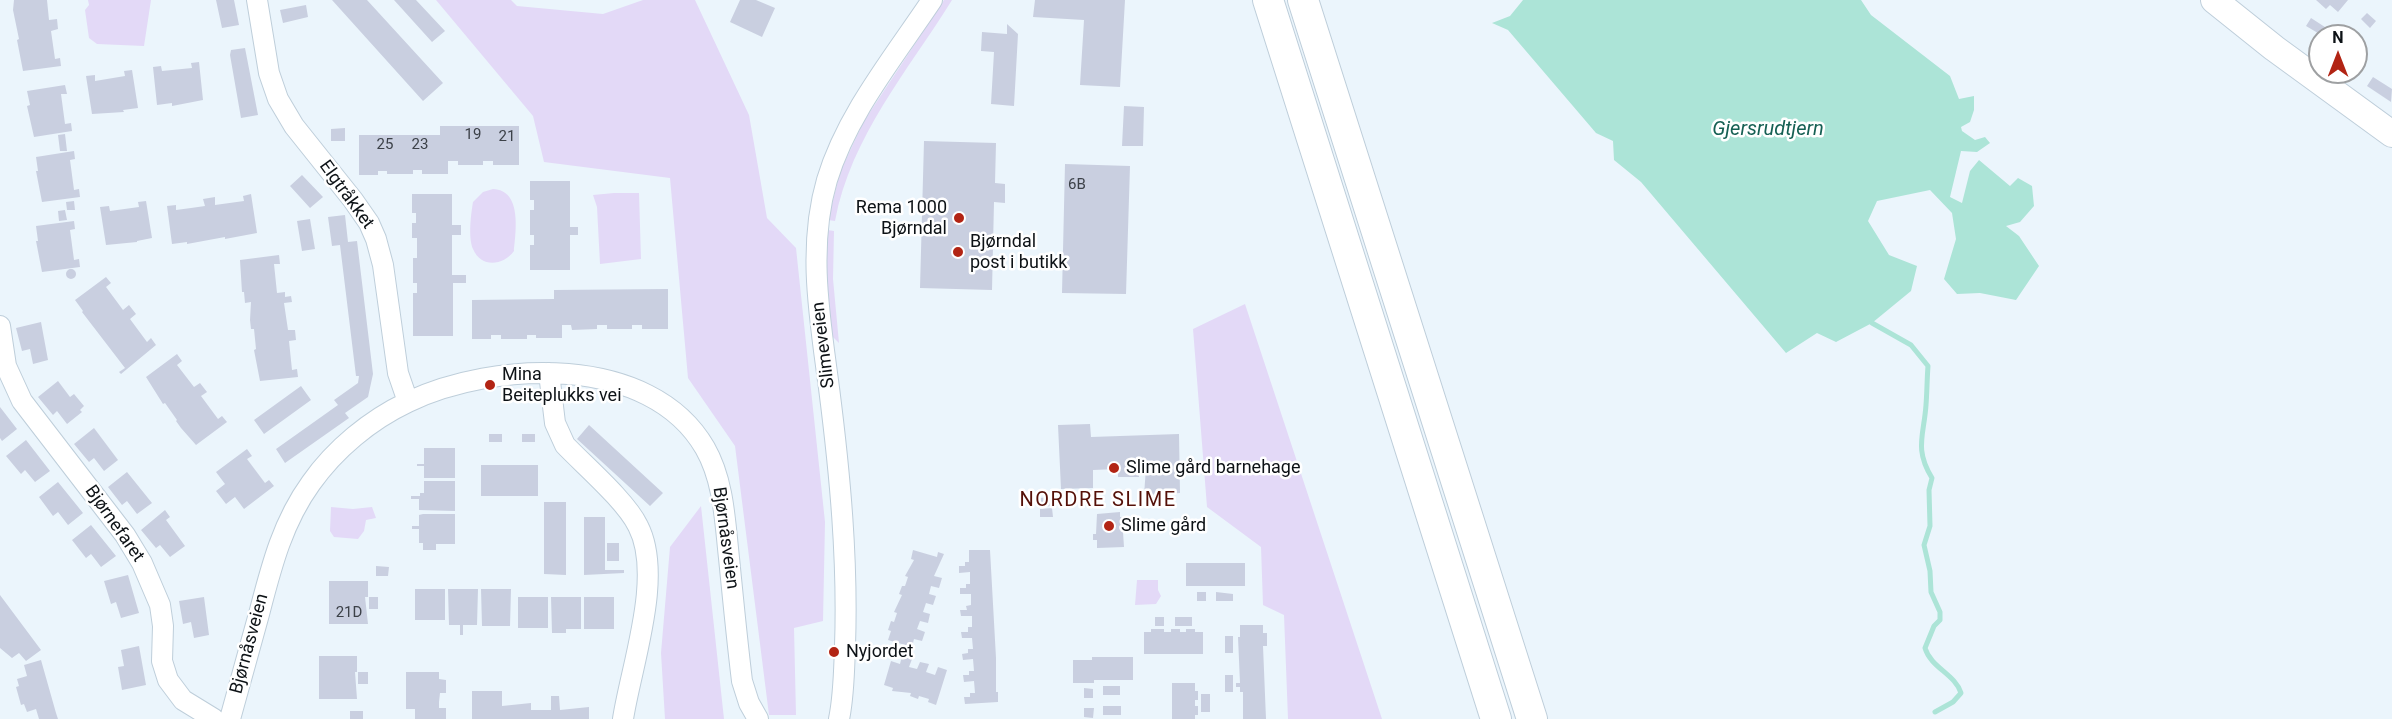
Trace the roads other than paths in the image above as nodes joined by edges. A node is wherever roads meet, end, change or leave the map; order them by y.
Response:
1 (257, 0) edge
2 (932, 0) edge
3 (1268, 0) edge
4 (1304, 0) edge
5 (2214, 0) edge
6 (2392, 134) edge
7 (0, 326) edge
8 (549, 373) junction
9 (408, 402) junction
10 (214, 719) edge
11 (230, 719) edge
12 (623, 719) edge
13 (758, 719) edge
14 (839, 719) edge
15 (1496, 719) edge
16 (1532, 719) edge

1 - 9 street, Elgtråkket
2 - 14 street, Slimeveien
3 - 15 highway
4 - 16 highway
5 - 6 main road
7 - 10 street, Bjørnefaret
8 - 9 street, Bjørnåsveien
8 - 12 street
8 - 13 street, Bjørnåsveien
9 - 11 street, Bjørnåsveien

